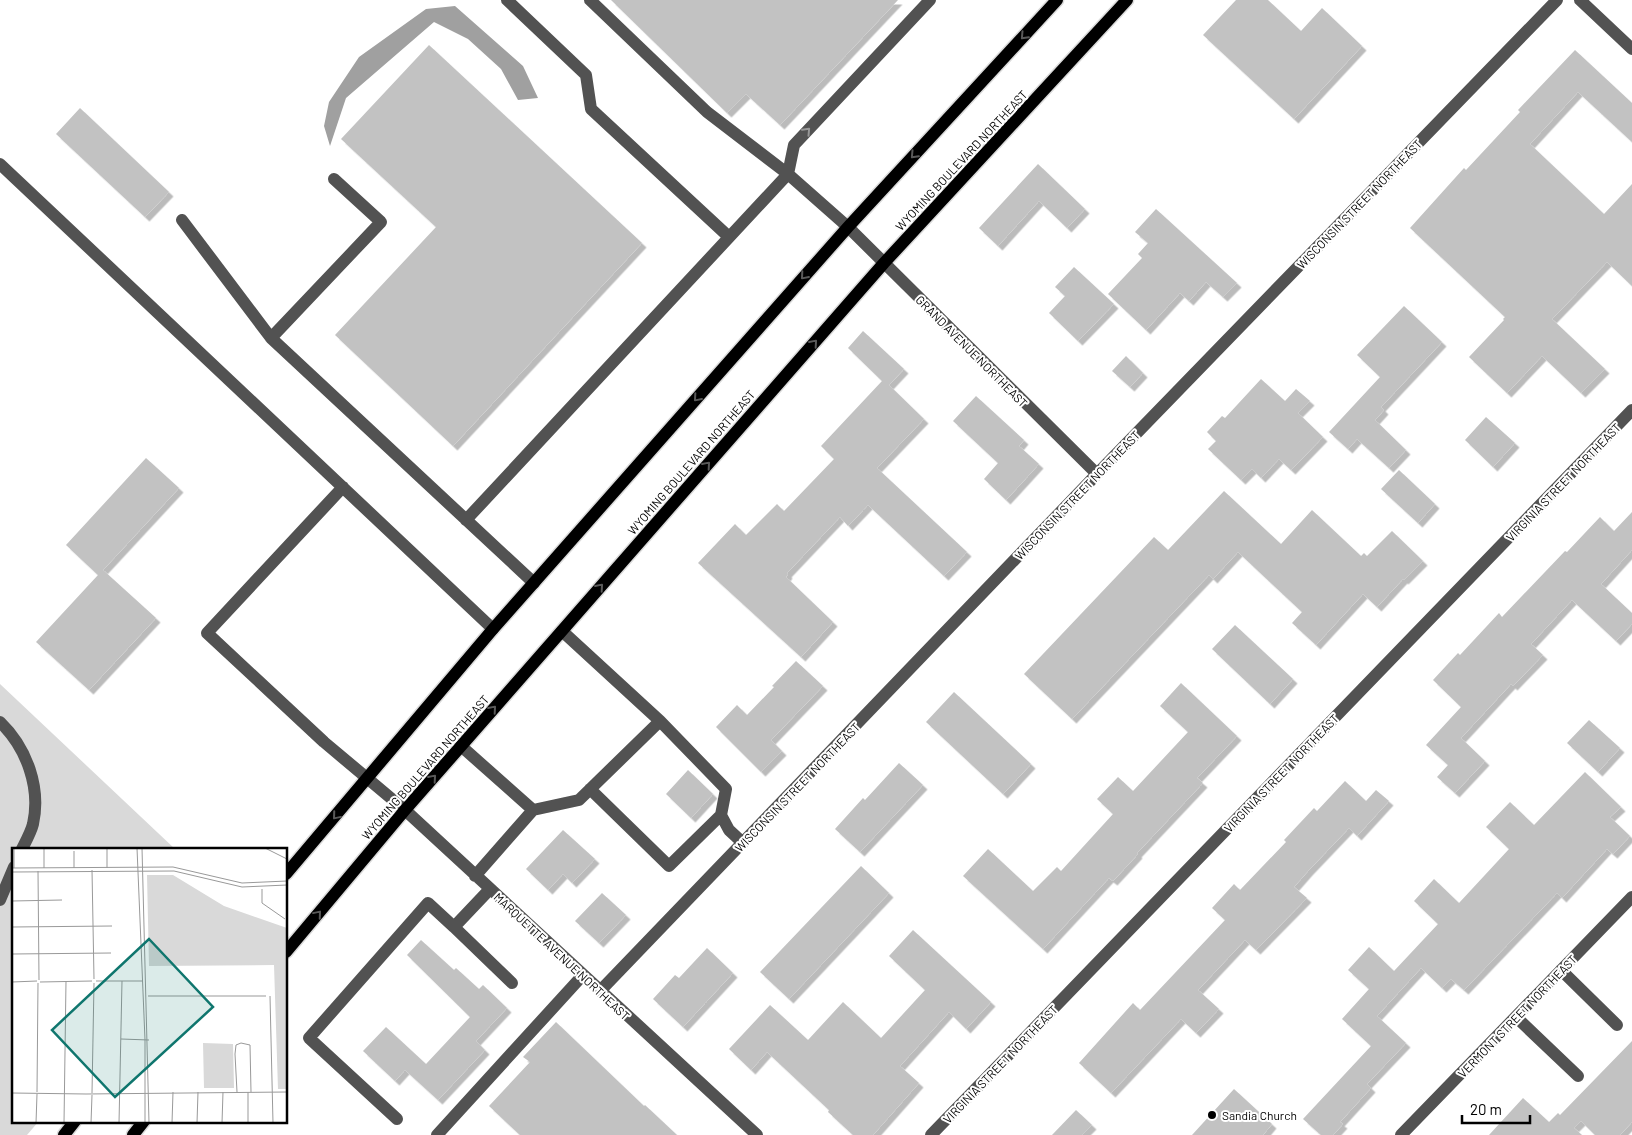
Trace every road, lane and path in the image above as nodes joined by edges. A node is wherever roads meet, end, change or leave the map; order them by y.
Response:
1 (507, 0) edge
2 (590, 0) edge
3 (930, 0) edge
4 (1057, 0) edge
5 (1127, 0) edge
6 (1556, 0) edge
7 (1580, 0) edge
8 (1632, 49) edge
9 (0, 164) edge
10 (788, 174) junction
11 (334, 179) dead end
12 (182, 220) dead end
13 (848, 227) junction
14 (729, 237) junction
15 (884, 263) junction
16 (272, 338) junction
17 (1632, 410) edge
18 (1097, 474) junction
19 (343, 487) junction
20 (466, 520) junction
21 (534, 583) junction
22 (493, 629) junction
23 (562, 631) junction
24 (660, 721) junction
25 (0, 722) edge
26 (461, 746) junction
27 (367, 779) junction
28 (590, 789) junction
29 (405, 810) junction
30 (533, 810) junction
31 (721, 815) junction
32 (743, 843) junction
33 (22, 848) edge
34 (12, 872) edge
35 (288, 872) edge
36 (475, 876) junction
37 (490, 889) junction
38 (1632, 897) edge
39 (0, 900) edge
40 (454, 927) junction
41 (288, 950) edge
42 (1561, 970) junction
43 (582, 975) junction
44 (512, 983) dead end
45 (600, 991) junction
46 (1516, 1017) junction
47 (1618, 1025) dead end
48 (1578, 1076) dead end
49 (397, 1119) dead end
50 (75, 1122) edge
51 (143, 1122) edge
52 (64, 1135) edge
53 (133, 1135) edge
54 (437, 1135) edge
55 (757, 1135) edge
56 (930, 1135) edge
57 (1401, 1135) edge

1 - 14 street
2 - 10 street, GRAND AVENUE NORTHEAST
10 -> 3 street
4 -> 13 main road
5 - 15 main road, WYOMING BOULEVARD NORTHEAST
6 - 18 street, WISCONSIN STREET NORTHEAST
7 - 8 street
9 - 19 street
10 - 13 street, GRAND AVENUE NORTHEAST
10 - 14 street
11 - 16 street
12 - 16 street
13 - 15 street, GRAND AVENUE NORTHEAST
13 -> 21 main road
14 - 20 street
15 - 18 street, GRAND AVENUE NORTHEAST
23 -> 15 main road, WYOMING BOULEVARD NORTHEAST
16 - 20 street
17 - 56 street, VIRGINIA STREET NORTHEAST
18 - 32 street, WISCONSIN STREET NORTHEAST
19 - 22 street
19 - 27 street, MARQUETTE AVENUE NORTHEAST
20 - 21 street
21 - 22 main road
22 - 27 main road
23 - 24 street
26 -> 23 main road, WYOMING BOULEVARD NORTHEAST
24 - 28 street
24 - 31 street
25 - 33 street
29 -> 26 main road, WYOMING BOULEVARD NORTHEAST
26 - 30 street
27 - 29 street, MARQUETTE AVENUE NORTHEAST
27 -> 35 main road
28 - 30 street
28 - 31 street
29 - 36 street, MARQUETTE AVENUE NORTHEAST
41 -> 29 main road, WYOMING BOULEVARD NORTHEAST
30 - 36 street
31 - 32 street
32 - 45 street, WISCONSIN STREET NORTHEAST
34 - 39 street
36 - 37 street, MARQUETTE AVENUE NORTHEAST
37 - 40 street
37 - 43 street, MARQUETTE AVENUE NORTHEAST
38 - 42 street, VERMONT STREET NORTHEAST
40 - 44 street
40 - 49 street
42 - 46 street, VERMONT STREET NORTHEAST
42 - 47 street
43 - 45 street, MARQUETTE AVENUE NORTHEAST
43 - 54 street
45 - 55 street, MARQUETTE AVENUE NORTHEAST
46 - 48 street
46 - 57 street, VERMONT STREET NORTHEAST
50 - 52 main road
51 - 53 main road

